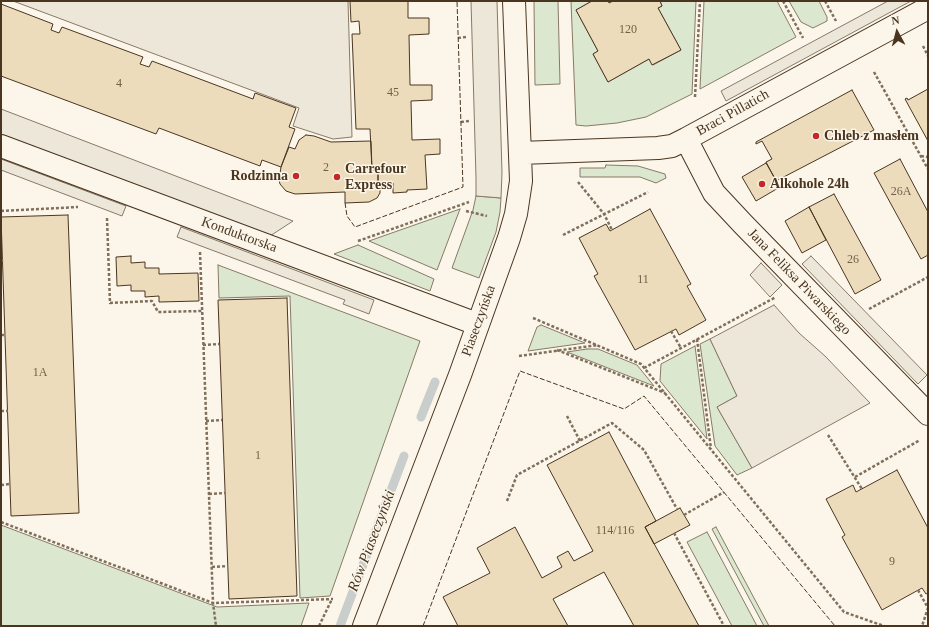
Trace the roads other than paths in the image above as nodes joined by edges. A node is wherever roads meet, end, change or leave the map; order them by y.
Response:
1 (514, 1) edge
2 (928, 8) edge
3 (686, 139) junction
4 (1, 146) edge
5 (520, 154) junction
6 (477, 324) junction
7 (928, 414) edge
8 (364, 626) edge

1 - 5 street, Piaseczyńska
2 - 3 street, Braci Pillatich
3 - 5 street, Braci Pillatich
3 - 7 street, Jana Feliksa Piwarskiego
4 - 6 street, Konduktorska
5 - 6 street, Piaseczyńska
6 - 8 street, Piaseczyńska

